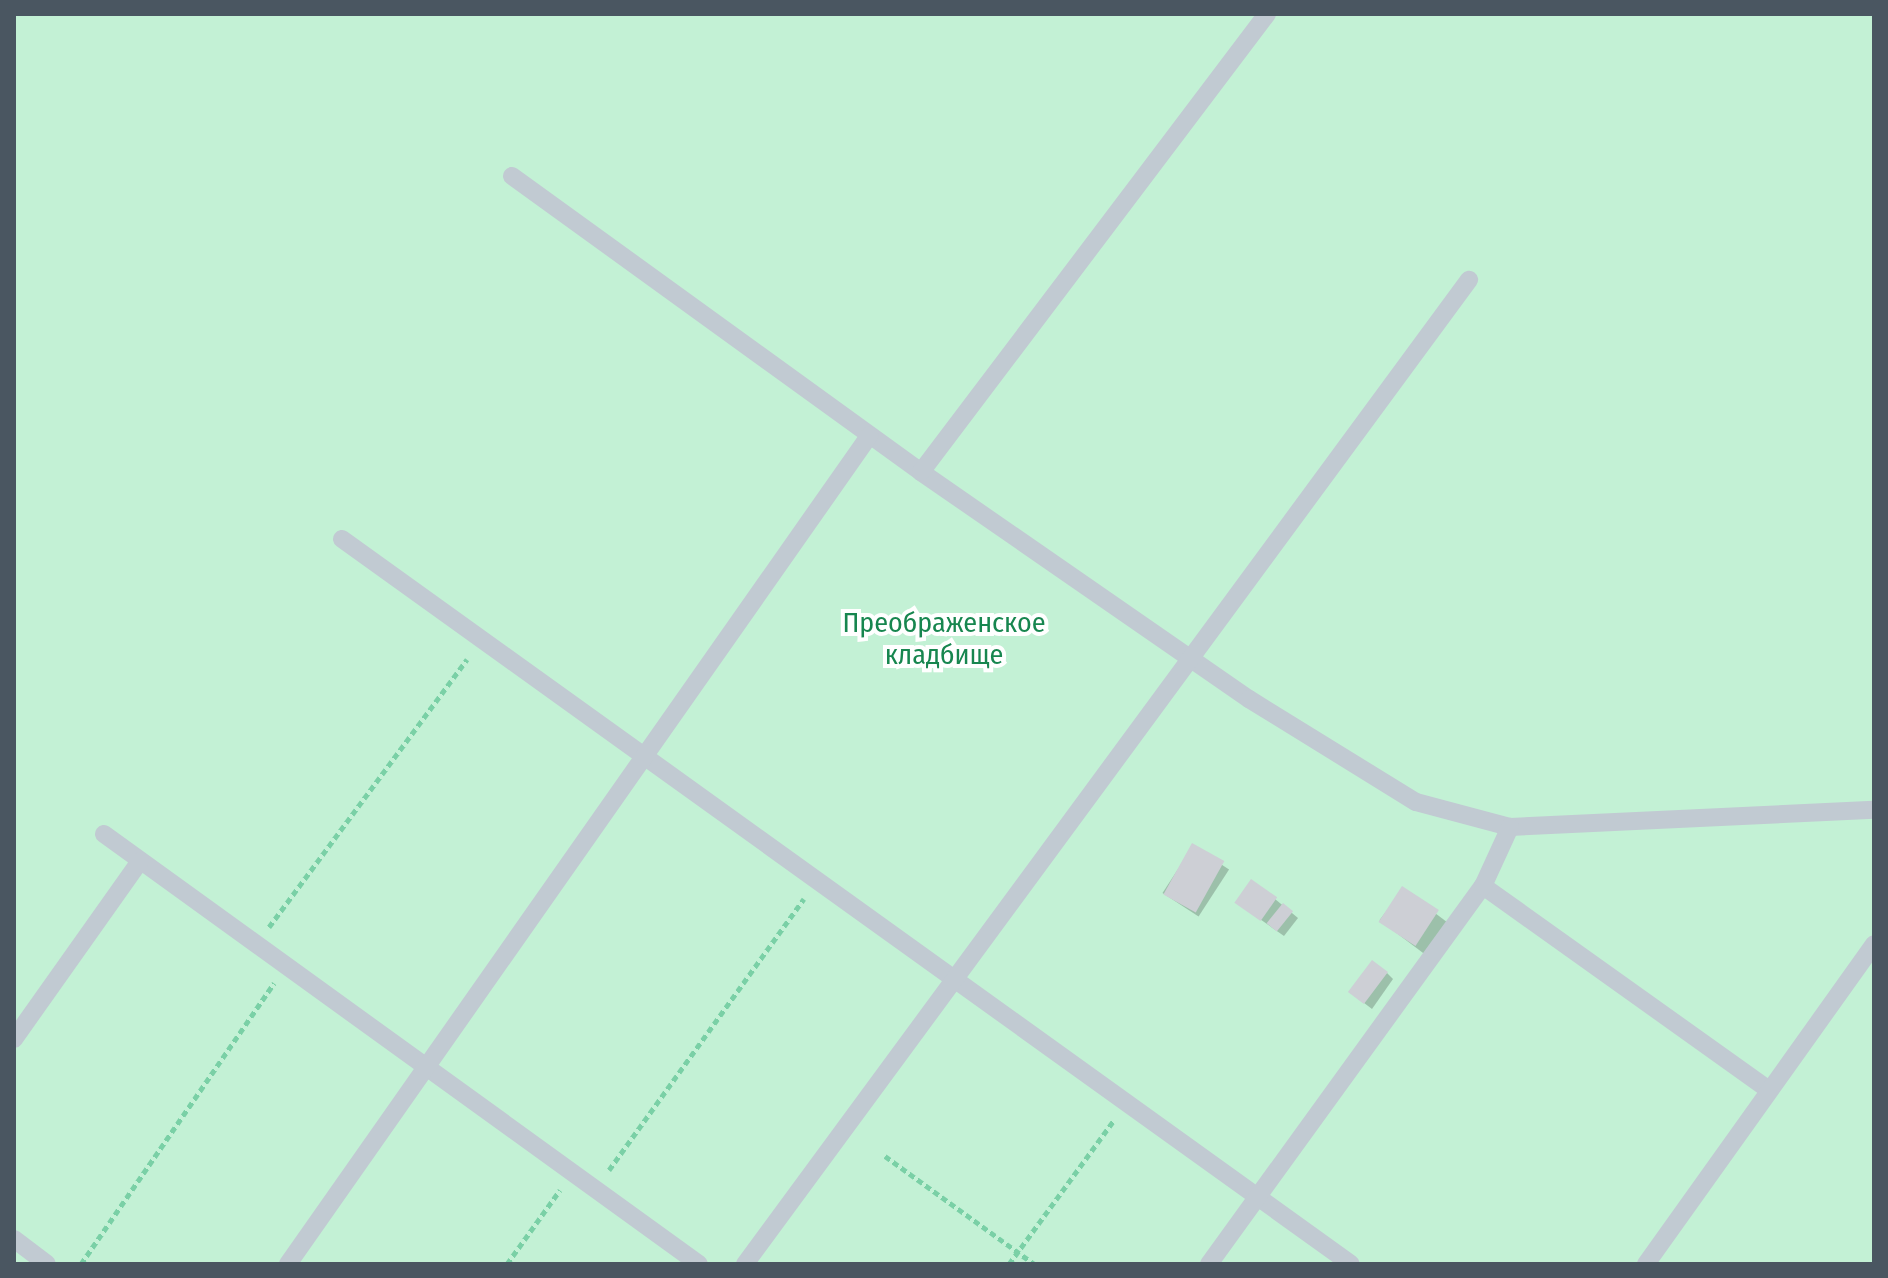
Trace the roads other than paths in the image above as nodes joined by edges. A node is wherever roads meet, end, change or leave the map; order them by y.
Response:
1 (1267, 14) edge
2 (512, 176) dead end
3 (1469, 280) dead end
4 (869, 436) junction
5 (921, 472) junction
6 (342, 539) dead end
7 (1191, 657) junction
8 (645, 759) junction
9 (1874, 810) edge
10 (1510, 827) junction
11 (104, 834) dead end
12 (140, 861) junction
13 (1483, 886) junction
14 (1874, 944) edge
15 (952, 981) junction
16 (14, 1039) edge
17 (429, 1069) junction
18 (1769, 1090) junction
19 (1258, 1196) junction
20 (14, 1239) edge
21 (47, 1264) edge
22 (288, 1264) edge
23 (699, 1264) edge
24 (745, 1264) edge
25 (1209, 1264) edge
26 (1351, 1264) edge
27 (1646, 1264) edge

1 - 5 lane
2 - 4 lane
3 - 7 lane
4 - 5 lane
4 - 8 lane
5 - 7 lane
6 - 8 lane
7 - 10 lane
7 - 15 lane
8 - 15 lane
8 - 17 lane
9 - 10 lane
10 - 13 lane
11 - 12 lane
12 - 16 lane
12 - 17 lane
13 - 18 lane
13 - 19 lane
14 - 18 lane
15 - 19 lane
15 - 24 lane
17 - 22 lane
17 - 23 lane
18 - 27 lane
19 - 25 lane
19 - 26 lane
20 - 21 lane

